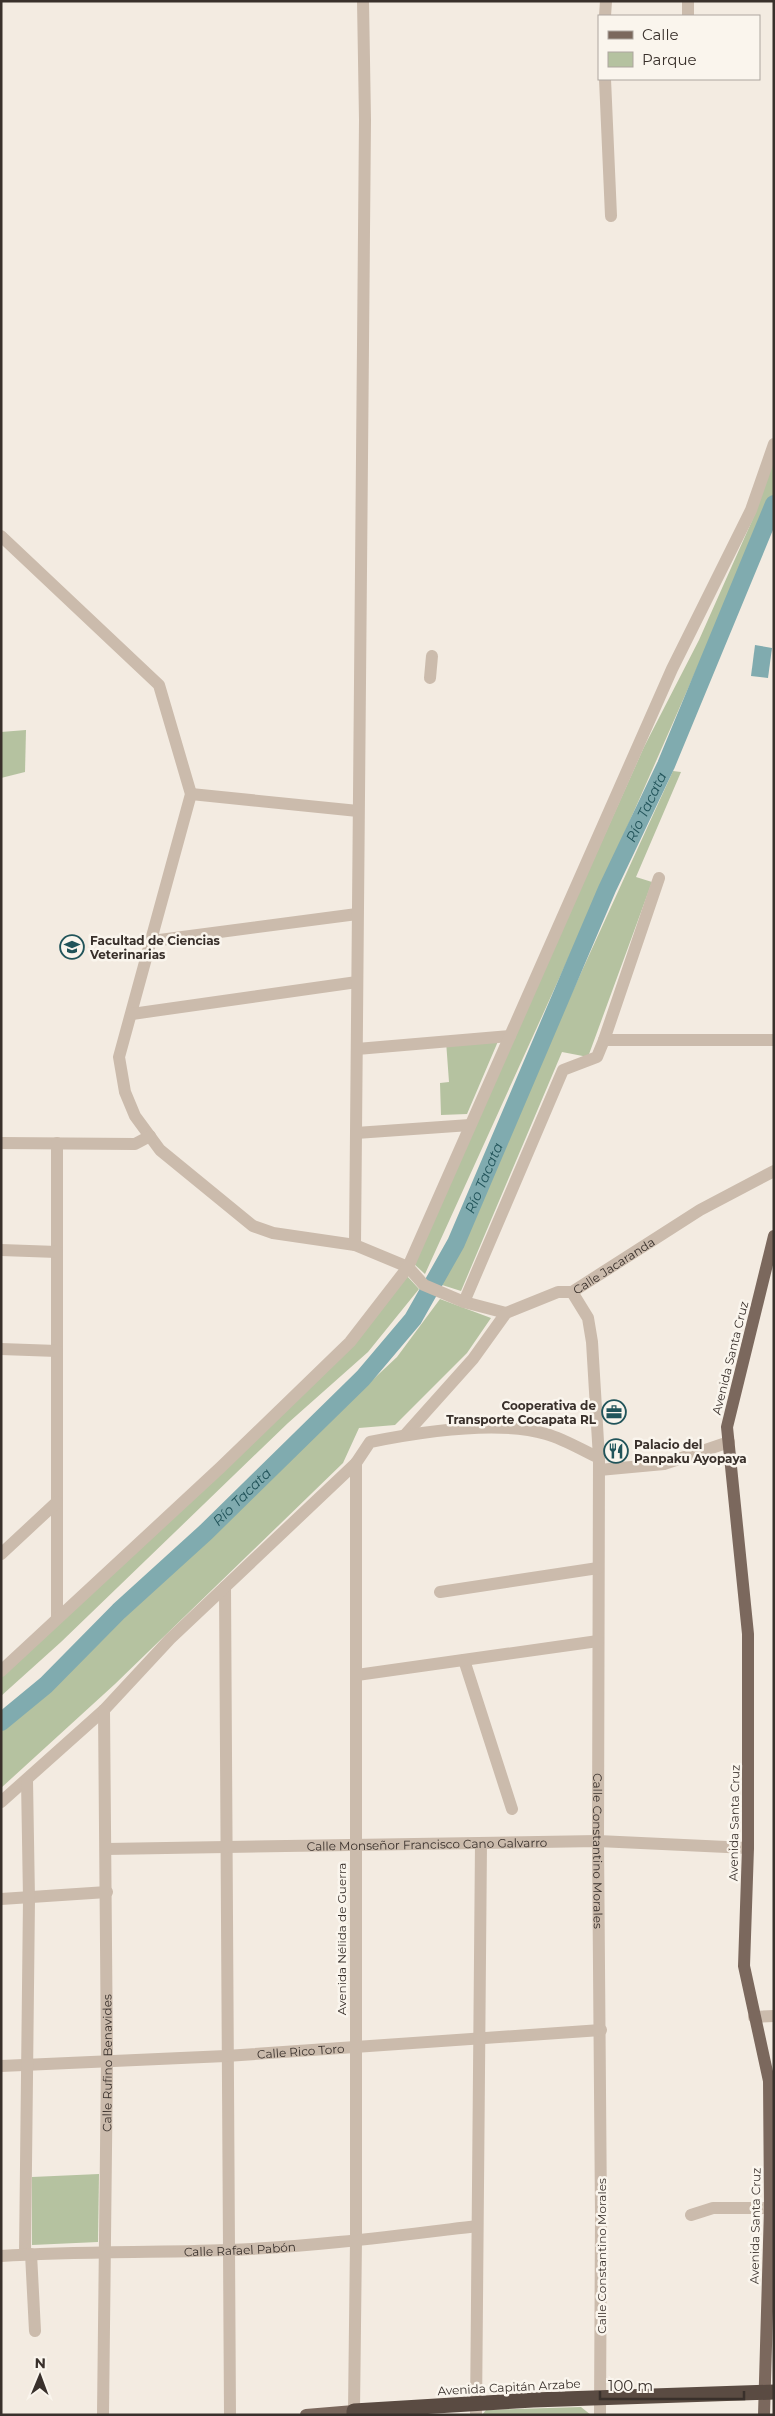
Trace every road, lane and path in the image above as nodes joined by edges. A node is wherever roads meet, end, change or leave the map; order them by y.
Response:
1 (362, 1) edge
2 (606, 1) edge
3 (688, 1) edge
4 (606, 15) edge
5 (688, 15) edge
6 (605, 80) edge
7 (611, 216) dead end
8 (774, 444) edge
9 (1, 536) edge
10 (432, 656) dead end
11 (430, 678) dead end
12 (190, 794) junction
13 (358, 811) junction
14 (659, 878) dead end
15 (358, 914) junction
16 (152, 941) junction
17 (357, 982) junction
18 (132, 1014) junction
19 (510, 1036) junction
20 (604, 1040) junction
21 (774, 1040) edge
22 (356, 1049) junction
23 (470, 1125) junction
24 (356, 1133) junction
25 (150, 1136) junction
26 (1, 1143) edge
27 (57, 1143) junction
28 (774, 1171) edge
29 (774, 1236) edge
30 (355, 1245) junction
31 (1, 1250) edge
32 (57, 1252) junction
33 (408, 1267) junction
34 (572, 1292) junction
35 (464, 1302) junction
36 (506, 1313) junction
37 (1, 1349) edge
38 (57, 1351) junction
39 (405, 1434) junction
40 (729, 1442) junction
41 (356, 1463) junction
42 (599, 1464) junction
43 (57, 1502) junction
44 (1, 1554) edge
45 (598, 1568) junction
46 (225, 1587) junction
47 (440, 1592) dead end
48 (57, 1617) junction
49 (598, 1641) junction
50 (464, 1660) junction
51 (1, 1671) edge
52 (357, 1675) junction
53 (104, 1710) junction
54 (27, 1780) junction
55 (1, 1802) edge
56 (512, 1809) dead end
57 (598, 1841) junction
58 (480, 1843) junction
59 (356, 1845) junction
60 (227, 1848) junction
61 (748, 1848) junction
62 (106, 1849) junction
63 (107, 1892) junction
64 (1, 1899) edge
65 (29, 1899) junction
66 (774, 2016) edge
67 (754, 2017) junction
68 (601, 2030) junction
69 (479, 2038) junction
70 (355, 2048) junction
71 (226, 2056) junction
72 (107, 2061) junction
73 (28, 2064) junction
74 (1, 2066) edge
75 (772, 2208) edge
76 (691, 2215) dead end
77 (477, 2226) junction
78 (356, 2240) junction
79 (229, 2250) junction
80 (105, 2251) junction
81 (28, 2254) junction
82 (1, 2256) edge
83 (35, 2331) dead end
84 (769, 2392) edge
85 (600, 2398) junction
86 (476, 2409) edge
87 (354, 2413) edge
88 (103, 2415) edge
89 (230, 2415) edge
90 (306, 2415) edge
91 (600, 2415) edge
92 (764, 2415) edge

1 - 13 street
2 - 4 street
3 - 5 street
6 - 7 street
8 - 19 street
9 - 12 street
10 - 11 street
12 - 13 street
12 - 16 street
13 - 15 street
14 - 20 street
15 - 16 street
15 - 17 street
16 - 18 street
17 - 18 street
17 - 22 street
18 - 25 street
19 - 22 street
19 - 23 street
20 - 21 street
20 - 35 street
22 - 24 street
23 - 24 street
23 - 33 street
24 - 30 street
25 - 27 street
25 - 30 street
26 - 27 street
27 - 32 street
28 - 34 street, Calle Jacaranda
29 - 40 main road, Avenida Santa Cruz
30 - 33 street
31 - 32 street
32 - 38 street
33 - 35 street
33 - 48 street
34 - 36 street, Calle Jacaranda
34 - 42 street, Calle Constantino Morales
35 - 36 street
36 - 39 street
37 - 38 street
38 - 43 street
39 - 41 street
39 - 42 street
40 - 42 street
40 - 61 main road, Avenida Santa Cruz
41 - 46 street
41 - 52 street, Avenida Nélida de Guerra
42 - 45 street, Calle Constantino Morales
43 - 44 street
43 - 48 street
45 - 47 street
45 - 49 street, Calle Constantino Morales
46 - 53 street
46 - 60 street
48 - 51 street
49 - 50 street
49 - 57 street, Calle Constantino Morales
50 - 52 street
50 - 56 street
52 - 59 street, Avenida Nélida de Guerra
53 - 54 street
53 - 62 street, Calle Rufino Benavides
54 - 55 street
54 - 65 street
57 - 58 street, Calle Monseñor Francisco Cano Galvarro
57 - 61 street, Calle Monseñor Francisco Cano Galvarro
57 - 68 street, Calle Constantino Morales
58 - 59 street, Calle Monseñor Francisco Cano Galvarro
58 - 69 street
59 - 60 street, Calle Monseñor Francisco Cano Galvarro
59 - 70 street, Avenida Nélida de Guerra
60 - 62 street, Calle Monseñor Francisco Cano Galvarro
60 - 71 street
61 - 67 main road, Avenida Santa Cruz
62 - 63 street, Calle Rufino Benavides
63 - 65 street
63 - 72 street, Calle Rufino Benavides
64 - 65 street
65 - 73 street
66 - 67 street
67 - 75 main road, Avenida Santa Cruz
68 - 69 street, Calle Rico Toro
68 - 85 street, Calle Constantino Morales
69 - 70 street, Calle Rico Toro
69 - 77 street
70 - 71 street, Calle Rico Toro
70 - 78 street, Avenida Nélida de Guerra
71 - 72 street, Calle Rico Toro
71 - 79 street
72 - 73 street, Calle Rico Toro
72 - 80 street, Calle Rufino Benavides
73 - 74 street, Calle Rico Toro
73 - 81 street
75 - 76 street
75 - 84 main road, Avenida Santa Cruz
77 - 78 street, Calle Rafael Pabón
77 - 86 street
78 - 79 street, Calle Rafael Pabón
78 - 87 street, Avenida Nélida de Guerra
79 - 80 street, Calle Rafael Pabón
79 - 89 street
80 - 81 street, Calle Rafael Pabón
80 - 88 street, Calle Rufino Benavides
81 - 82 street, Calle Rafael Pabón
81 - 83 street
84 - 85 highway, Avenida Capitán Arzabe
84 - 92 main road, Avenida Santa Cruz
85 - 86 highway, Avenida Capitán Arzabe
85 - 91 street, Calle Constantino Morales
86 - 87 highway, Avenida Capitán Arzabe
87 - 90 main road, Avenida Capitán Arzabe

